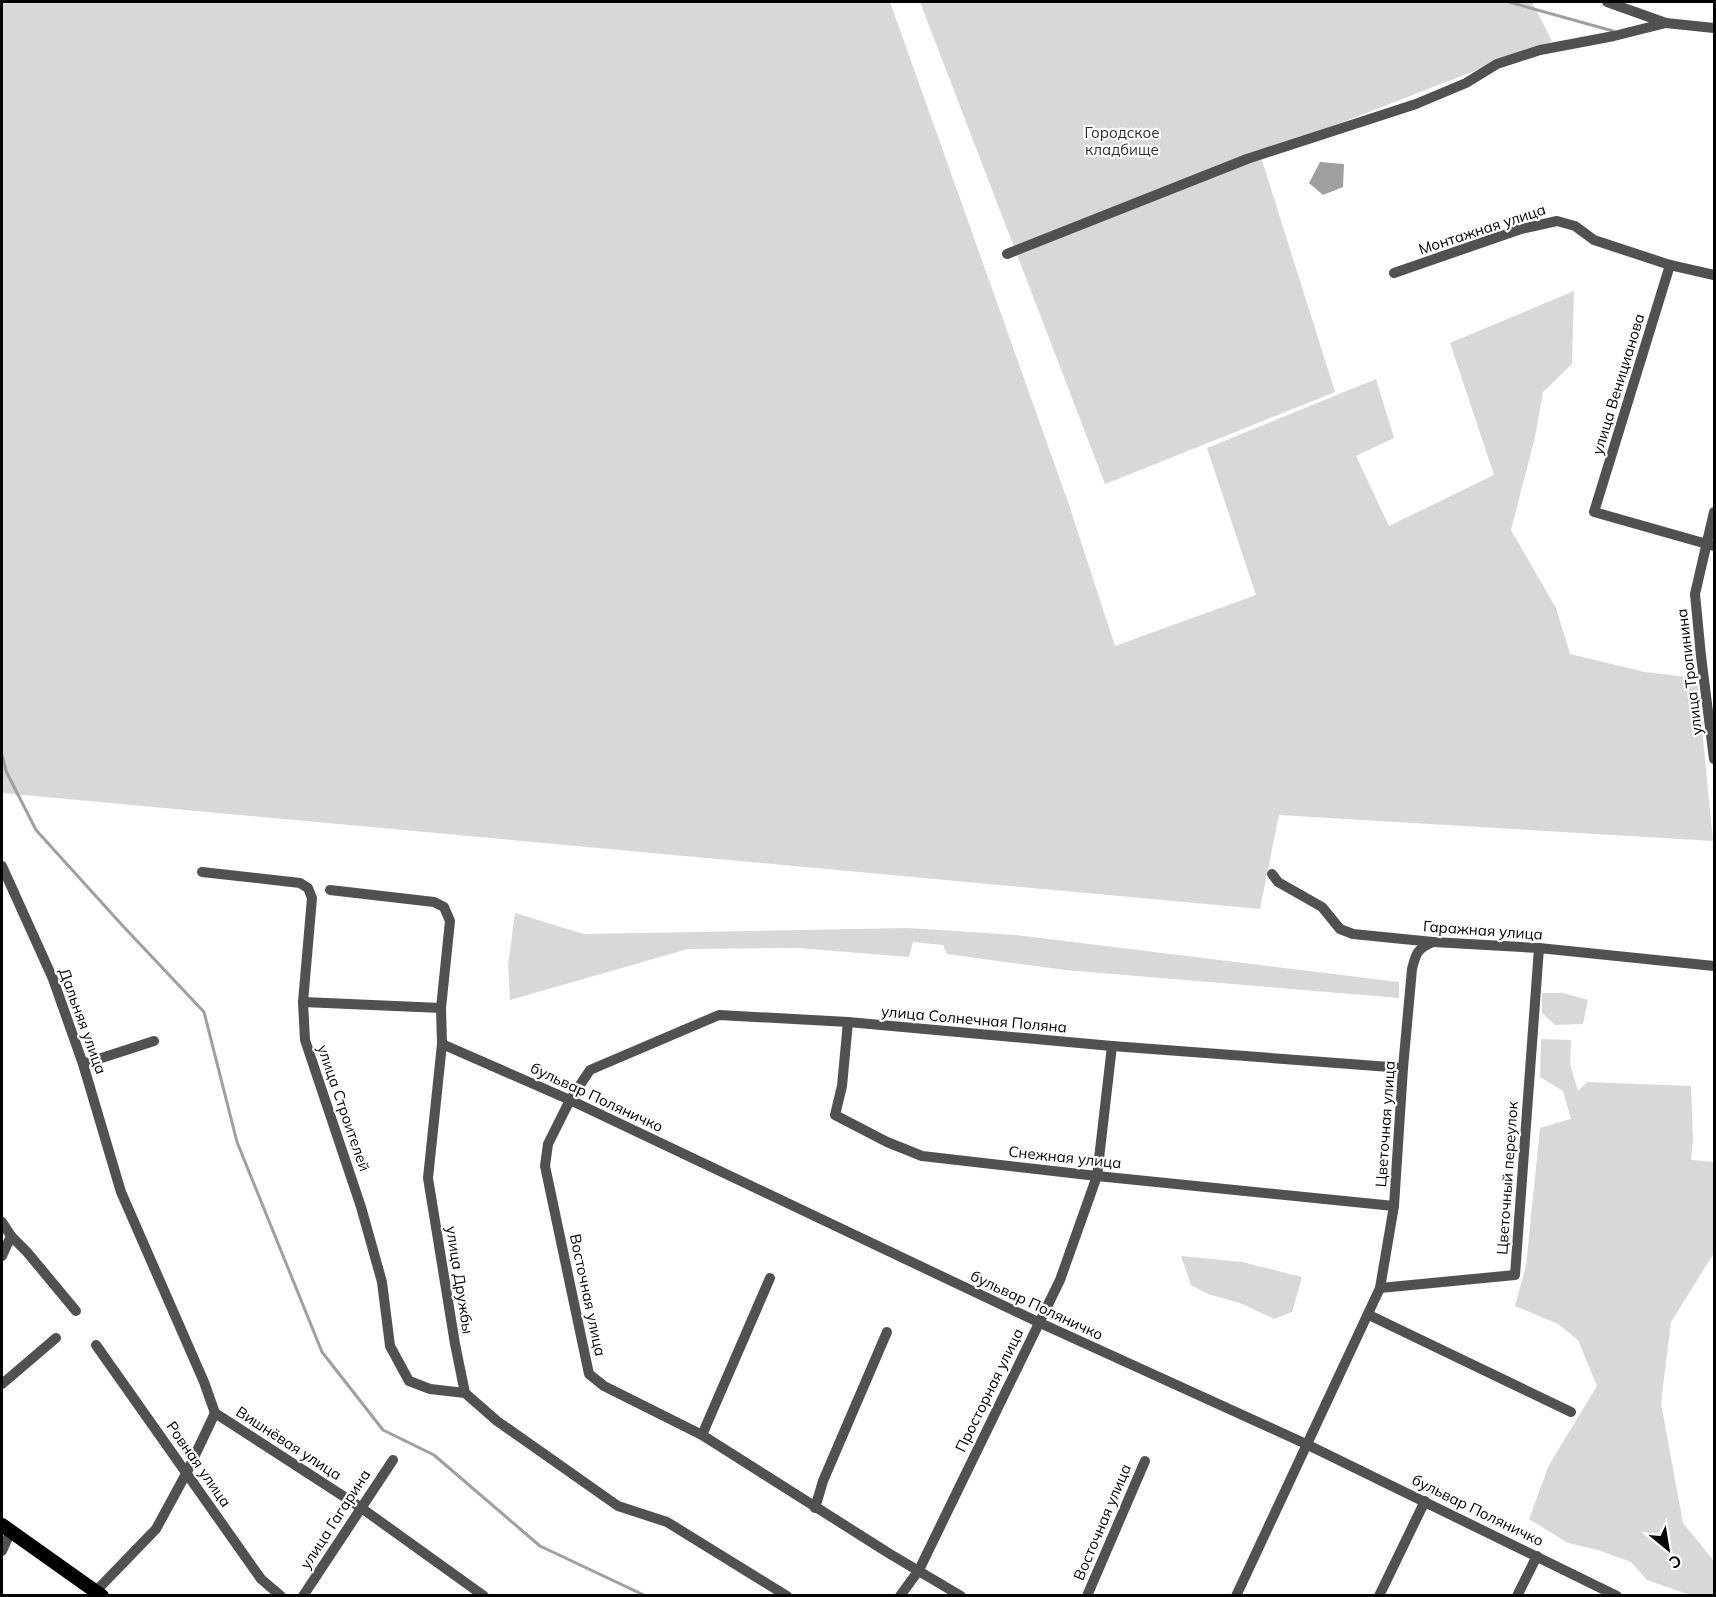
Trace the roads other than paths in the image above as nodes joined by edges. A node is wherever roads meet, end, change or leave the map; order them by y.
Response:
1 (1607, 2) edge
2 (1666, 23) junction
3 (1714, 28) edge
4 (1007, 254) dead end
5 (1670, 265) junction
6 (1394, 273) dead end
7 (1714, 275) edge
8 (1714, 512) edge
9 (1710, 544) edge
10 (1714, 759) edge
11 (2, 866) edge
12 (202, 872) dead end
13 (1272, 874) dead end
14 (330, 890) dead end
15 (1433, 942) junction
16 (1539, 948) junction
17 (1714, 966) edge
18 (303, 1002) junction
19 (441, 1008) junction
20 (848, 1022) junction
21 (154, 1041) dead end
22 (442, 1044) junction
23 (1112, 1046) junction
24 (83, 1064) junction
25 (1403, 1068) junction
26 (570, 1100) junction
27 (1097, 1176) junction
28 (121, 1192) joint
29 (1394, 1206) junction
30 (2, 1222) edge
31 (11, 1236) junction
32 (2, 1256) edge
33 (770, 1278) dead end
34 (1380, 1288) junction
35 (76, 1311) dead end
36 (1369, 1315) junction
37 (1038, 1322) junction
38 (886, 1332) dead end
39 (56, 1338) dead end
40 (96, 1344) dead end
41 (2, 1384) edge
42 (465, 1393) junction
43 (1571, 1412) dead end
44 (215, 1413) junction
45 (702, 1435) junction
46 (1306, 1444) junction
47 (393, 1460) dead end
48 (1145, 1461) dead end
49 (187, 1472) junction
50 (1425, 1501) junction
51 (360, 1507) junction
52 (815, 1508) junction
53 (6, 1528) edge
54 (2, 1551) edge
55 (1537, 1556) junction
56 (919, 1569) junction
57 (99, 1593) edge
58 (281, 1596) edge
59 (303, 1596) edge
60 (484, 1596) edge
61 (787, 1596) edge
62 (900, 1596) edge
63 (961, 1596) edge
64 (1088, 1596) edge
65 (1236, 1596) edge
66 (1379, 1596) edge
67 (1517, 1596) edge
68 (1617, 1596) edge

1 - 2 street
2 - 3 street
2 - 4 street
5 - 6 street, Монтажная улица
5 - 7 street, Монтажная улица
5 - 9 street, улица Веницианова
8 - 9 street, улица Тропинина
9 - 10 street, улица Тропинина
11 - 24 street, Дальняя улица
12 - 18 street, улица Строителей
13 - 15 street, Гаражная улица
14 - 19 street, улица Дружбы
15 - 16 street, Гаражная улица
15 - 25 street, Цветочная улица
16 - 17 street, Гаражная улица
16 - 34 street, Цветочный переулок
18 - 19 street
18 - 42 street, улица Строителей
19 - 22 street, улица Дружбы
20 - 23 street, улица Солнечная Поляна
20 - 26 street, улица Солнечная Поляна
20 - 27 street, Снежная улица
21 - 24 street
22 - 26 street, бульвар Поляничко
22 - 42 street, улица Дружбы
23 - 25 street, улица Солнечная Поляна
23 - 27 street, Просторная улица
24 - 28 street, Дальняя улица
25 - 29 street, Цветочная улица
26 - 37 street, бульвар Поляничко
26 - 45 street, Восточная улица
27 - 29 street, Снежная улица
27 - 37 street, Просторная улица
28 - 44 street, Вишнёвая улица
29 - 34 street, Цветочная улица
30 - 31 street
31 - 32 street
31 - 35 street
33 - 45 street
34 - 36 street, Цветочная улица
36 - 43 street
36 - 46 street, Цветочная улица
37 - 46 street, бульвар Поляничко
37 - 56 street, Просторная улица
38 - 52 street
39 - 41 street
40 - 49 street, Ровная улица
42 - 61 street
44 - 49 street
44 - 51 street, Вишнёвая улица
45 - 52 street, Восточная улица
46 - 50 street, бульвар Поляничко
46 - 65 street, Цветочная улица
47 - 51 street, улица Гагарина
48 - 64 street, Восточная улица
49 - 57 street
49 - 58 street, Ровная улица
50 - 55 street, бульвар Поляничко
50 - 66 street
51 - 59 street, улица Гагарина
51 - 60 street, Вишнёвая улица
52 - 56 street, Восточная улица
53 - 54 street
53 - 57 main road
55 - 67 street
55 - 68 street, бульвар Поляничко
56 - 62 street, Просторная улица
56 - 63 street, Восточная улица

